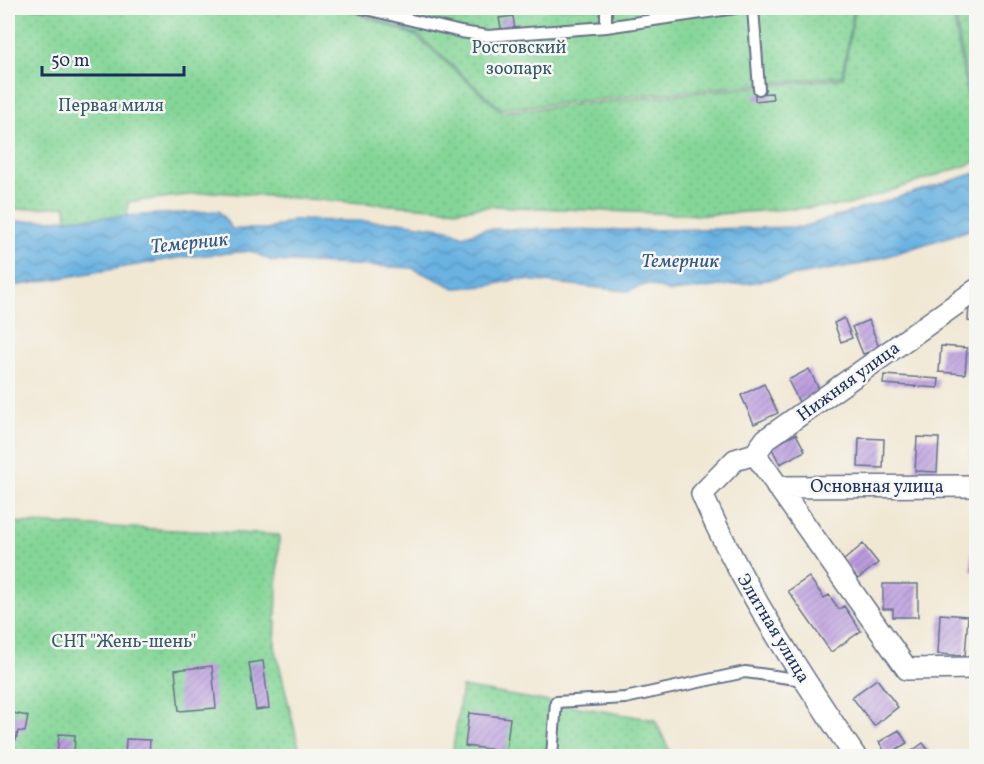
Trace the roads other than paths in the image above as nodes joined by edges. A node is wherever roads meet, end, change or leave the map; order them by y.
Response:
1 (362, 8) edge
2 (606, 8) edge
3 (735, 8) edge
4 (753, 8) edge
5 (606, 27) junction
6 (759, 89) dead end
7 (976, 290) edge
8 (755, 454) junction
9 (976, 486) edge
10 (777, 487) junction
11 (976, 668) edge
12 (804, 680) junction
13 (552, 756) edge
14 (855, 756) edge

1 - 5 lane
2 - 5 lane
3 - 5 lane
4 - 6 lane
7 - 8 street, Нижняя улица
8 - 10 street
8 - 12 street, Элитная улица
9 - 10 street, Основная улица
10 - 11 street
12 - 13 lane
12 - 14 street, Элитная улица

